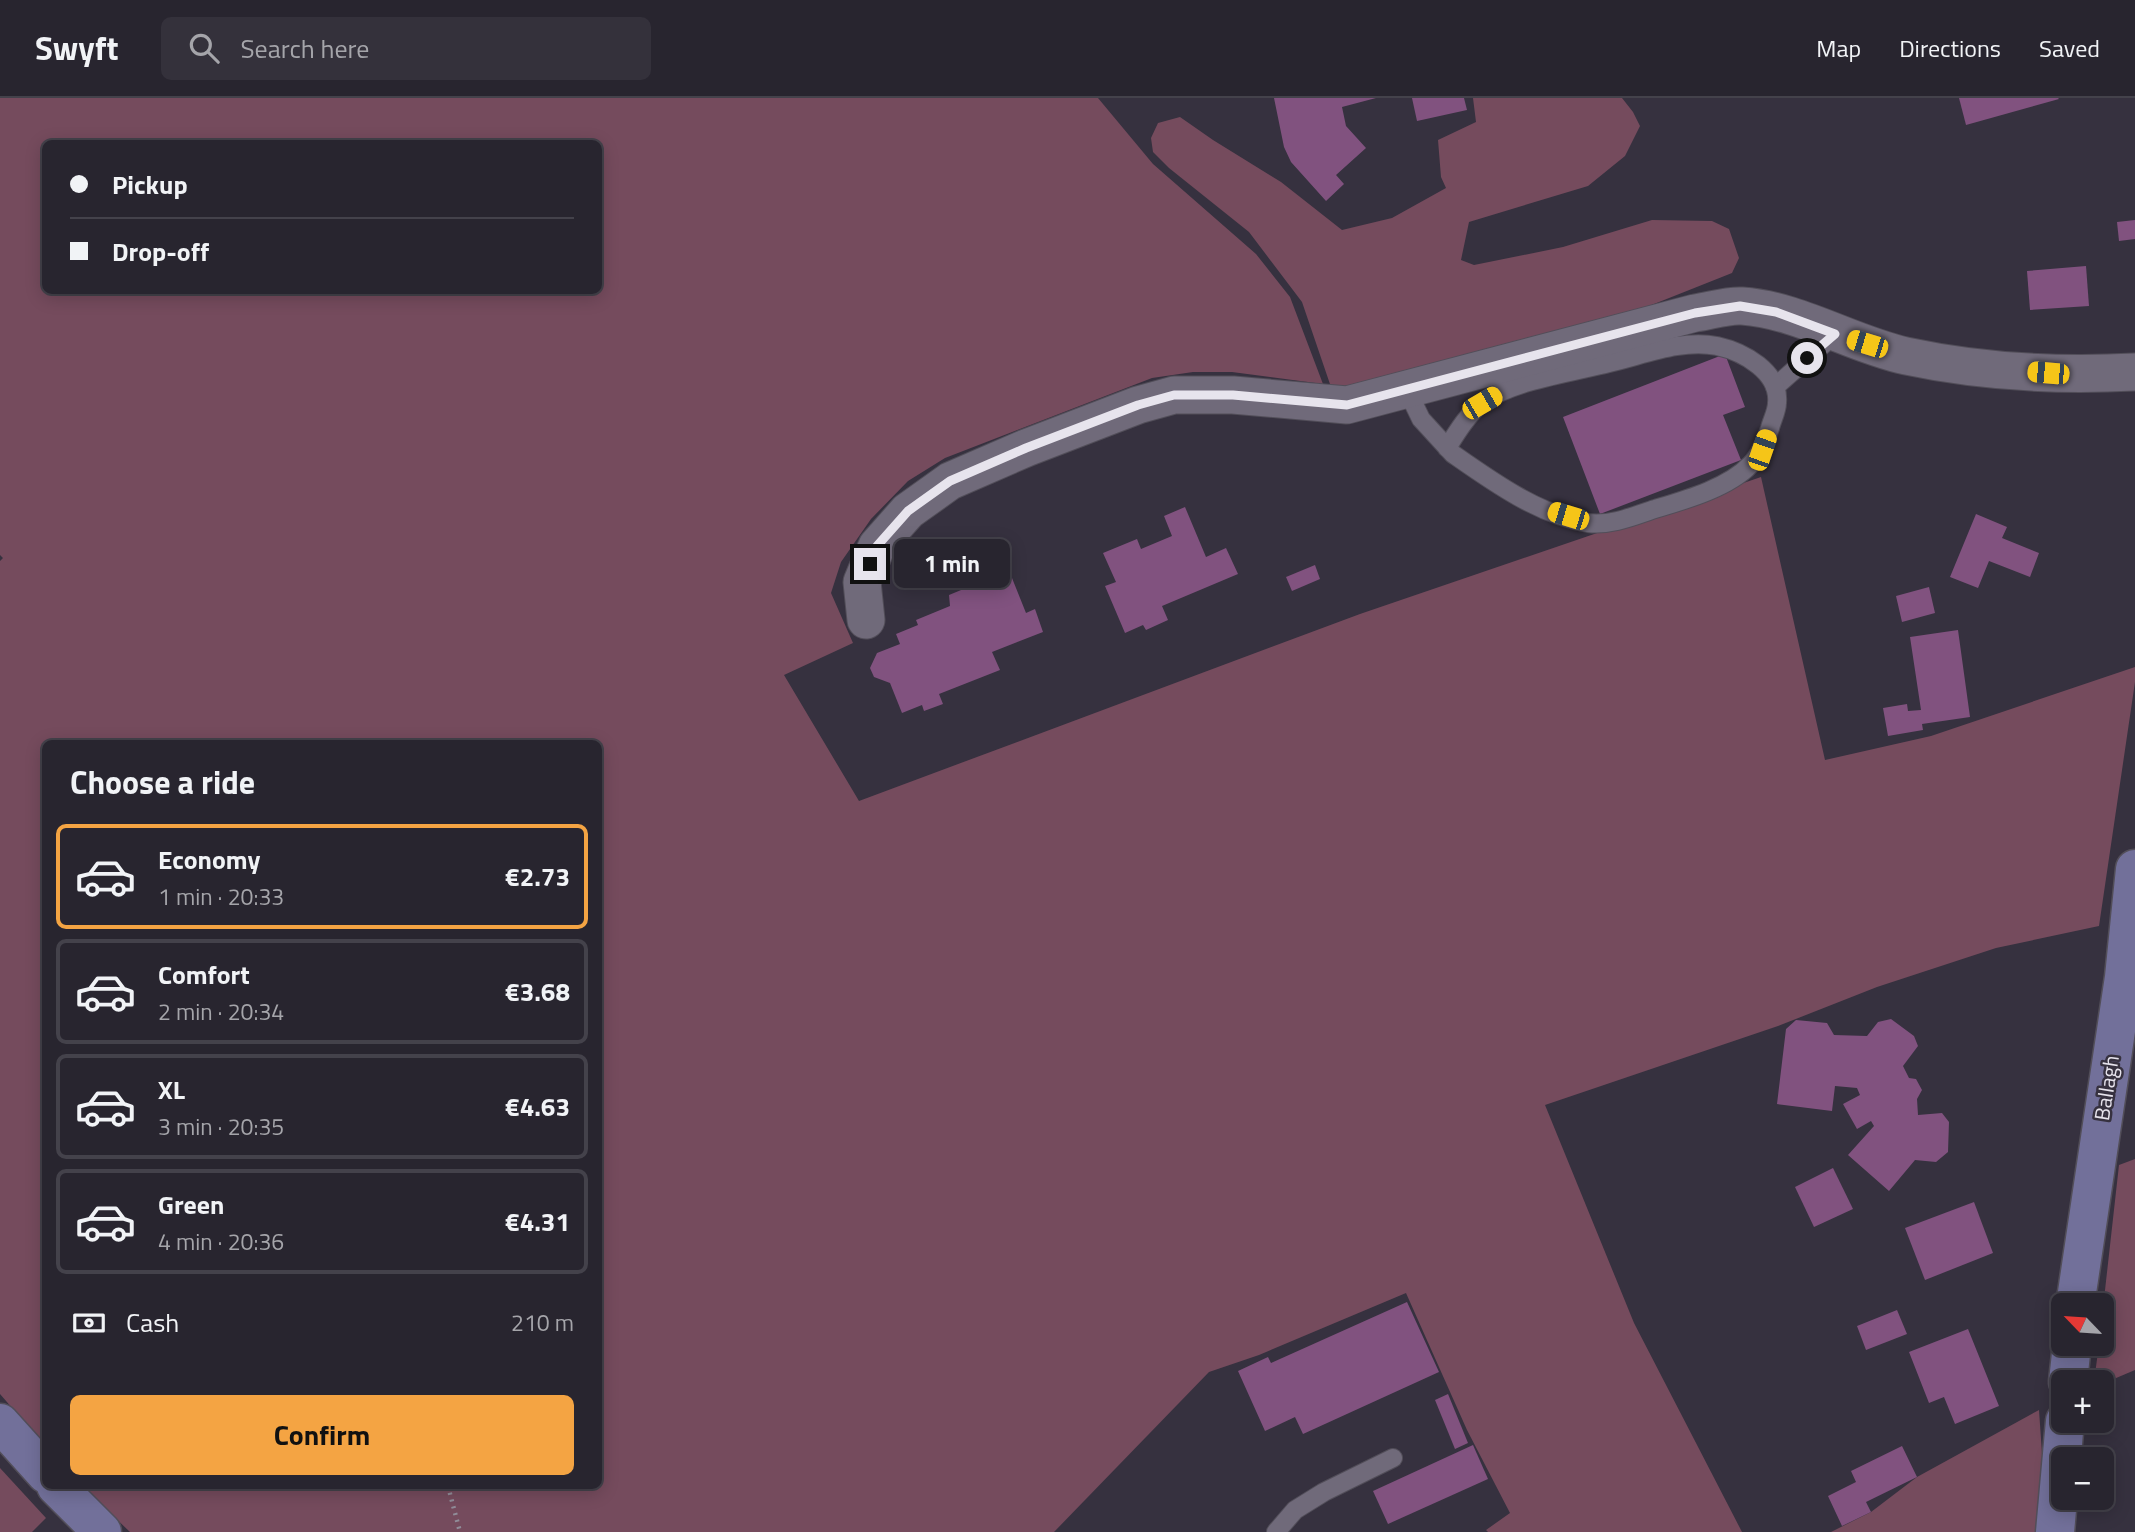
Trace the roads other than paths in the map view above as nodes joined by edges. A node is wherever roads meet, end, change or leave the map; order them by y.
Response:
1 (1835, 334) junction
2 (2135, 372) edge
3 (1775, 387) junction
4 (1406, 390) junction
5 (1447, 448) junction
6 (866, 620) dead end
7 (2135, 869) edge
8 (2077, 1293) edge
9 (0, 1423) edge
10 (2064, 1433) edge
11 (1392, 1458) dead end
12 (42, 1470) edge
13 (59, 1489) edge
14 (102, 1532) edge
15 (1276, 1532) edge
16 (2055, 1532) edge

1 - 2 street
1 - 3 lane
1 - 4 street
3 - 5 lane
3 - 5 lane
4 - 5 lane
4 - 6 street
7 - 8 street, Ballagh
9 - 12 street
10 - 16 street
11 - 15 lane
13 - 14 street

